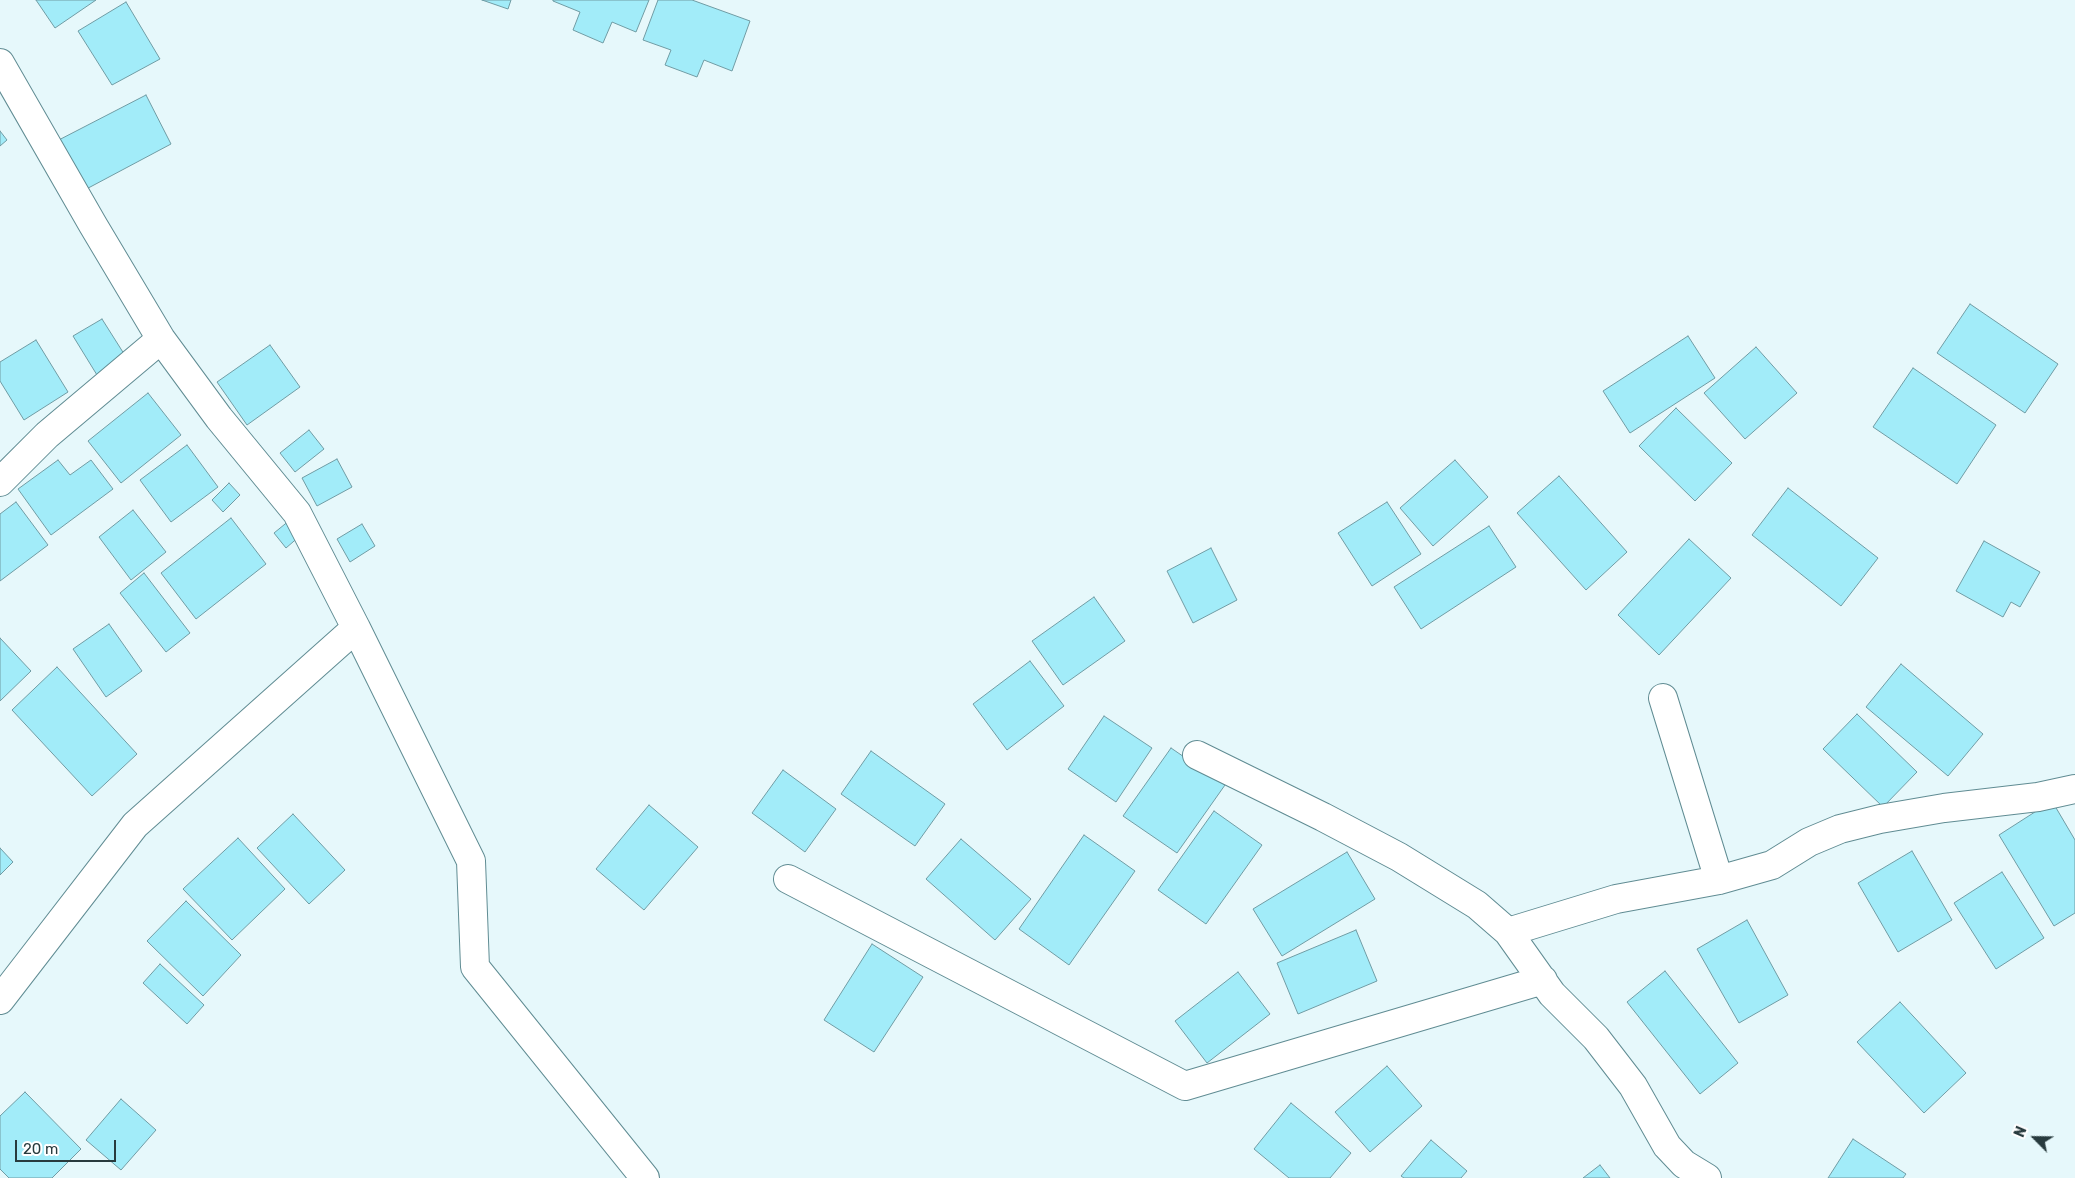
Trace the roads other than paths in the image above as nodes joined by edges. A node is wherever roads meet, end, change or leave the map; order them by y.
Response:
1 (0, 63) edge
2 (161, 339) junction
3 (0, 482) edge
4 (356, 628) junction
5 (1663, 698) dead end
6 (1196, 755) dead end
7 (2075, 789) edge
8 (788, 879) dead end
9 (1719, 880) junction
10 (1508, 932) junction
11 (1543, 980) junction
12 (0, 1000) edge
13 (645, 1178) edge
14 (1707, 1178) edge

1 - 2 street
2 - 3 street
2 - 4 street
4 - 12 street
4 - 13 street
5 - 9 street
6 - 10 street
7 - 9 street
8 - 11 street
9 - 10 street
10 - 11 street
11 - 14 street

